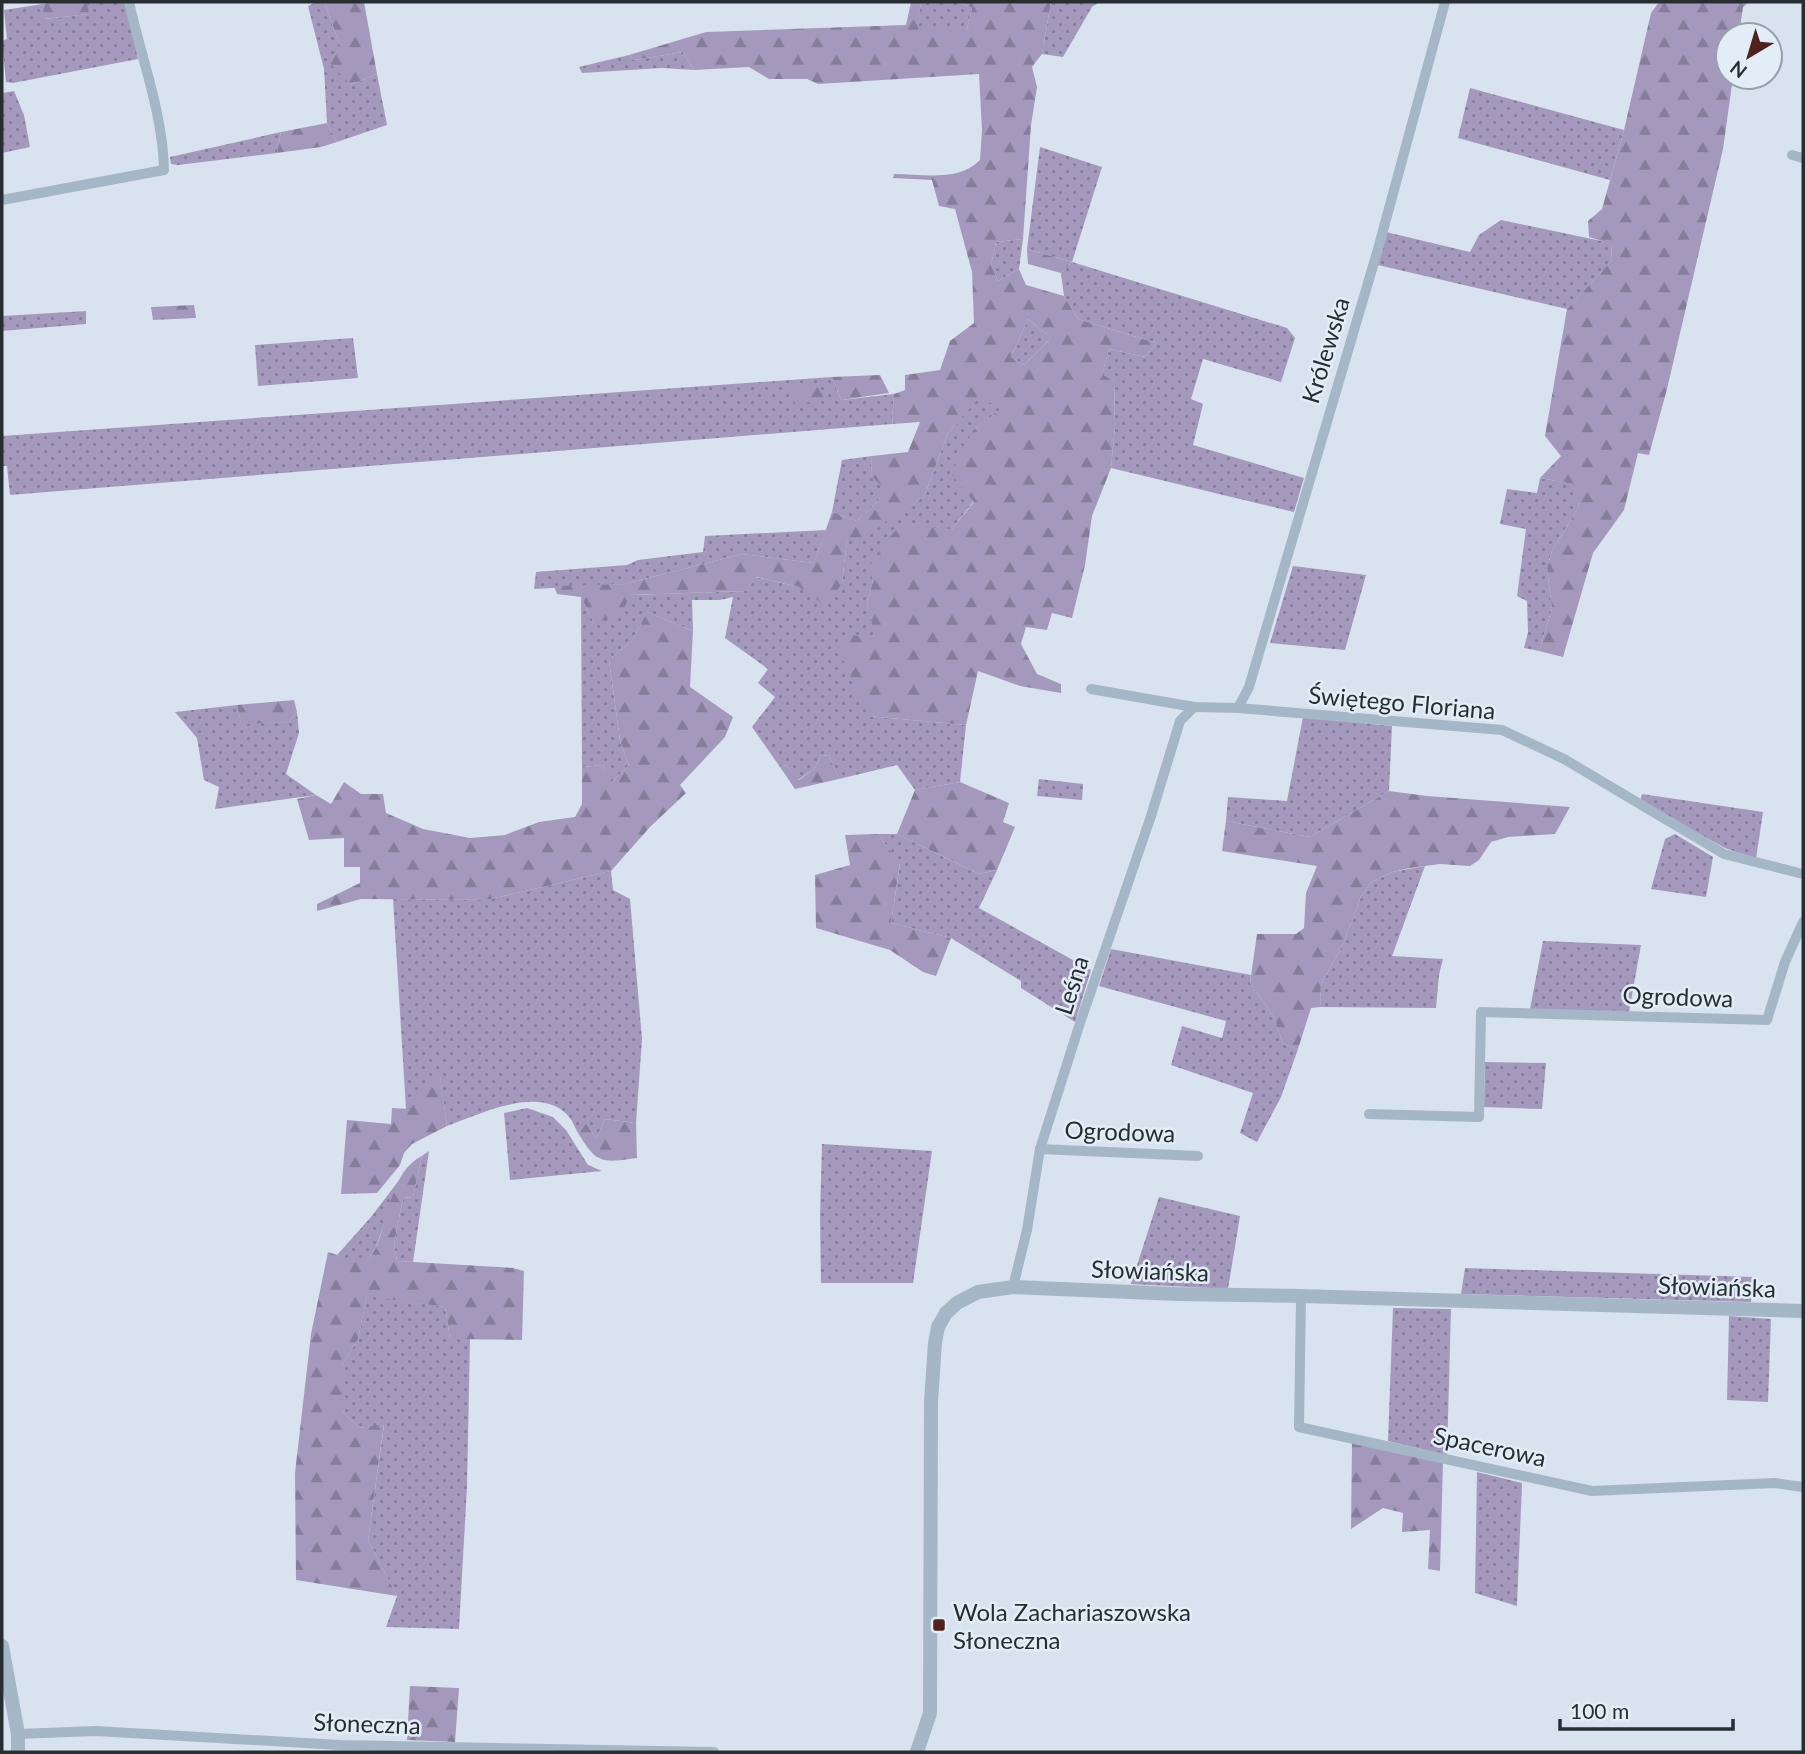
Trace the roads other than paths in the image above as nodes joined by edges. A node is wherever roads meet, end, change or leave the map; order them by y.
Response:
1 (129, 2) edge
2 (1446, 2) edge
3 (2, 200) edge
4 (1091, 689) dead end
5 (1194, 706) junction
6 (1238, 708) junction
7 (1803, 874) edge
8 (1803, 922) edge
9 (1369, 1114) dead end
10 (1041, 1149) junction
11 (1198, 1156) dead end
12 (1013, 1287) junction
13 (1301, 1296) junction
14 (1803, 1311) edge
15 (1803, 1487) edge
16 (2, 1646) edge
17 (18, 1734) junction
18 (19, 1752) edge
19 (714, 1752) edge
20 (917, 1752) edge

1 - 3 street
2 - 6 street, Królewska
4 - 5 street, Świętego Floriana
5 - 6 street, Świętego Floriana
5 - 10 street, Leśna
6 - 7 street, Świętego Floriana
8 - 9 street, Ogrodowa
10 - 11 street, Ogrodowa
10 - 12 street, Leśna
12 - 13 street, Słowiańska
12 - 20 street, Słowiańska
13 - 14 street, Słowiańska
13 - 15 street, Spacerowa
16 - 17 street
17 - 18 street
17 - 19 street, Słoneczna

